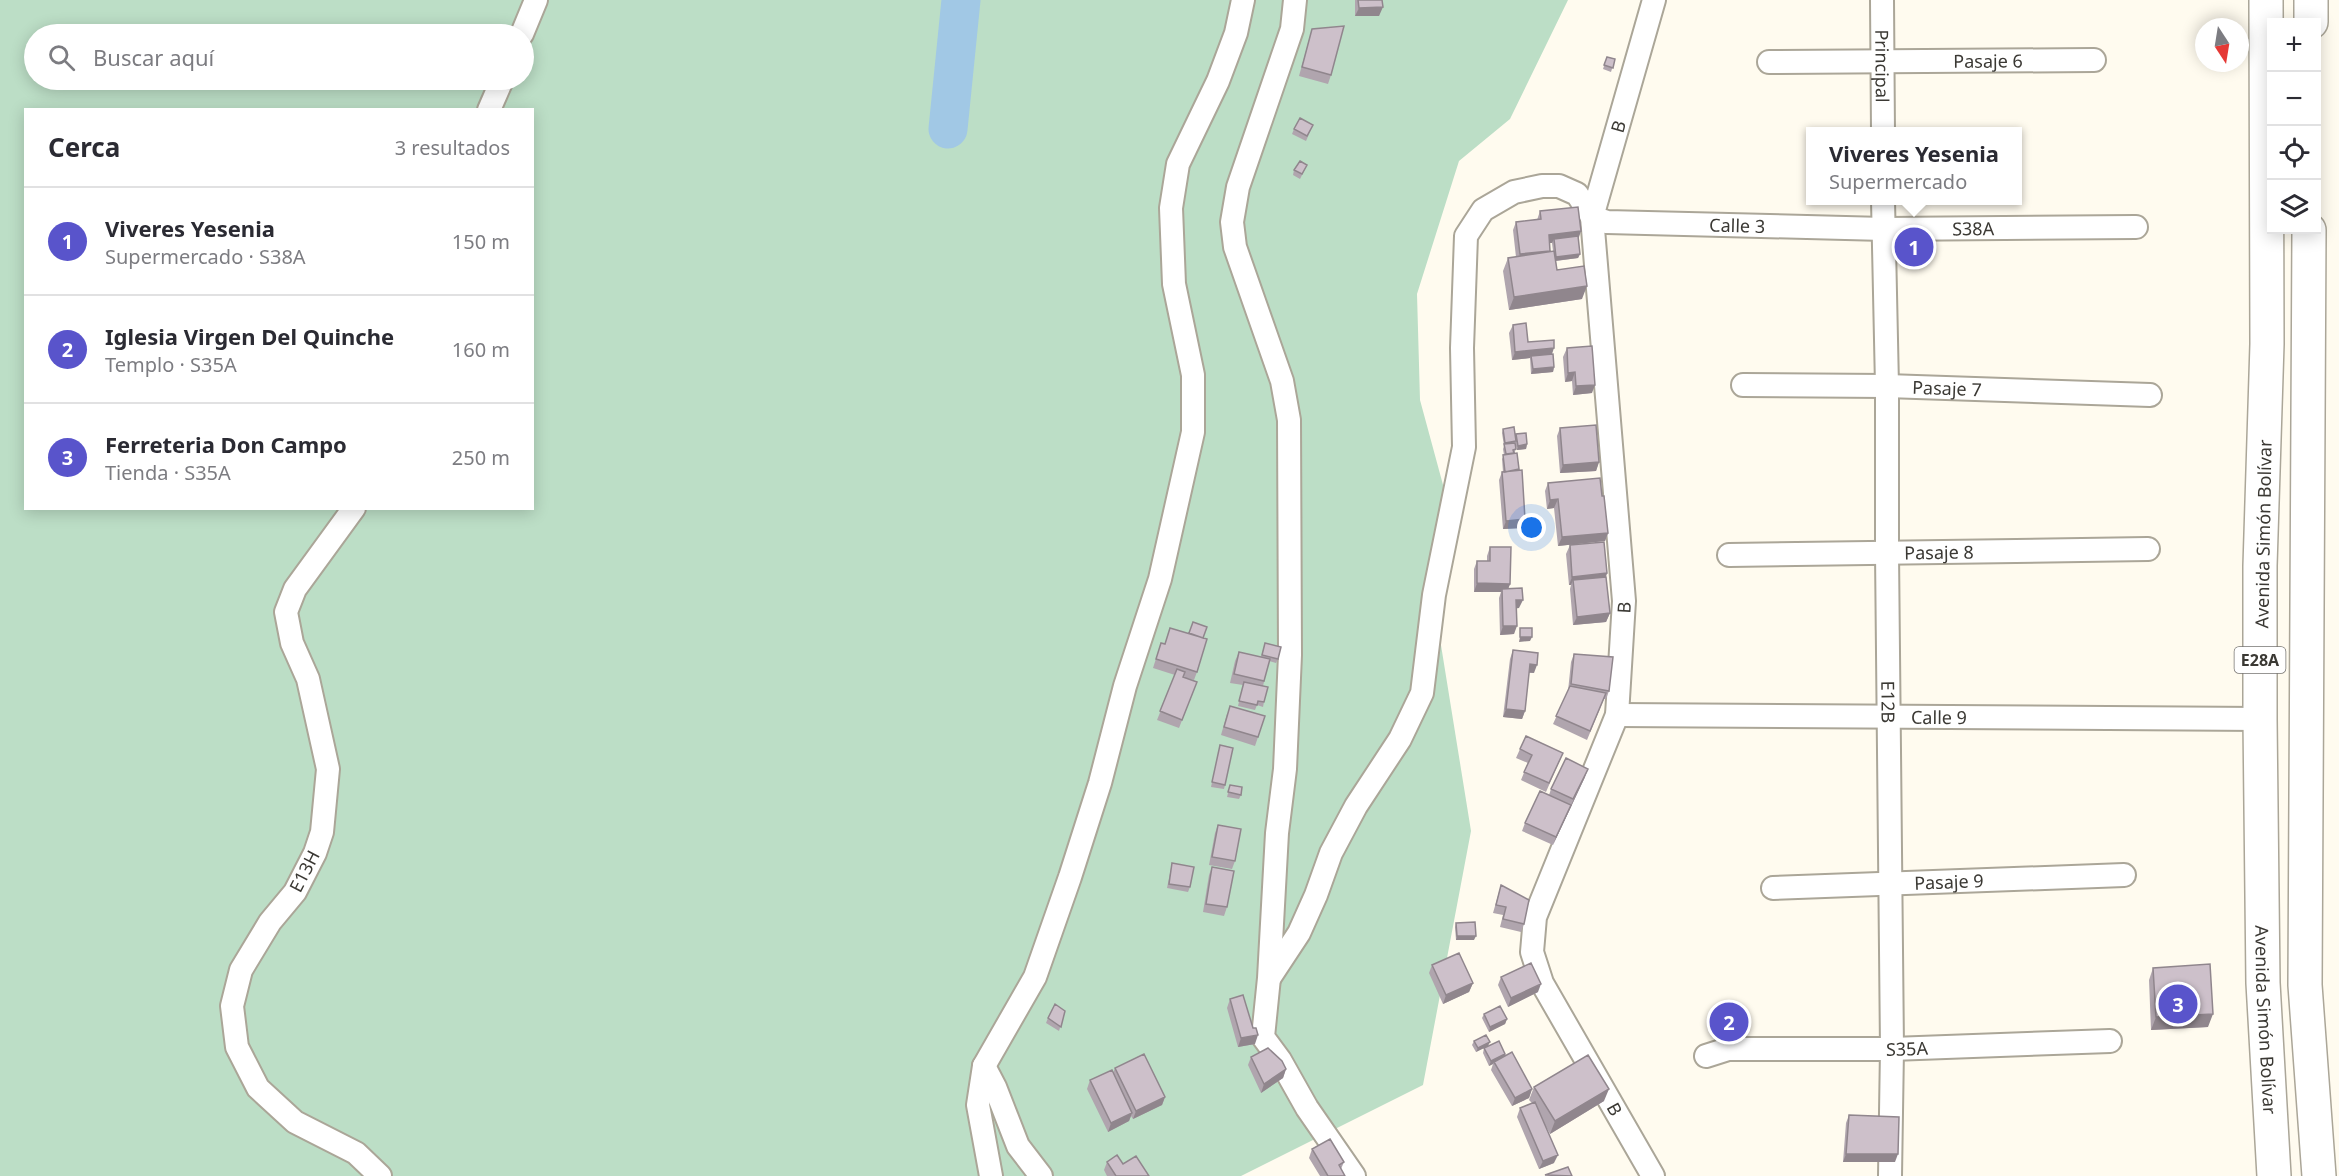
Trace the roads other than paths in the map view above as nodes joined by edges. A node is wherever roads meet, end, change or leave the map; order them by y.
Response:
1 (536, 0) edge
2 (1244, 0) edge
3 (1295, 0) edge
4 (1654, 0) edge
5 (1882, 0) edge
6 (2266, 0) edge
7 (2311, 0) edge
8 (2311, 18) edge
9 (526, 24) edge
10 (1882, 60) junction
11 (2094, 60) dead end
12 (1769, 62) dead end
13 (498, 90) edge
14 (490, 108) edge
15 (2268, 126) edge
16 (1883, 127) edge
17 (2268, 180) edge
18 (1883, 205) edge
19 (1592, 217) junction
20 (2136, 227) dead end
21 (1884, 229) junction
22 (2309, 234) edge
23 (1743, 385) dead end
24 (1887, 386) junction
25 (2150, 395) dead end
26 (353, 510) edge
27 (2148, 549) dead end
28 (1887, 553) junction
29 (1729, 555) dead end
30 (1617, 715) junction
31 (1889, 716) junction
32 (2260, 719) junction
33 (2124, 875) dead end
34 (1890, 884) junction
35 (1773, 888) dead end
36 (1269, 978) junction
37 (2110, 1041) dead end
38 (1892, 1049) junction
39 (1706, 1056) dead end
40 (984, 1066) junction
41 (380, 1176) edge
42 (992, 1176) edge
43 (1041, 1176) edge
44 (1354, 1176) edge
45 (1653, 1176) edge
46 (1890, 1176) edge
47 (2274, 1176) edge
48 (2319, 1176) edge

1 - 9 street
2 - 40 street
3 - 36 street
4 - 19 street, B
5 - 10 street, Principal
6 - 15 highway, Avenida Simón Bolívar / E28A
7 - 8 highway
10 - 11 street, Pasaje 6
10 - 12 street, Pasaje 6
10 - 16 street, Principal
13 - 14 street
17 - 32 highway, Avenida Simón Bolívar / E28A
18 - 21 street
19 - 21 street, Calle 3
19 - 30 street, B
19 - 36 street
20 - 21 street, S38A
21 - 24 street, E12B
22 - 48 highway, E28A
23 - 24 street, Pasaje 7
24 - 25 street, Pasaje 7
24 - 28 street, E12B
26 - 41 street, E13H
27 - 28 street, Pasaje 8
28 - 29 street, Pasaje 8
28 - 31 street, E12B
30 - 31 street, Calle 9
30 - 45 street, B
31 - 32 street, Calle 9
31 - 34 street, E12B
32 - 47 highway, Avenida Simón Bolívar / E28A
33 - 34 street, Pasaje 9
34 - 35 street, Pasaje 9
34 - 38 street, E12B
36 - 44 street
37 - 38 street, S35A
38 - 39 street, S35A
38 - 46 street, E12B
40 - 42 street
40 - 43 street

